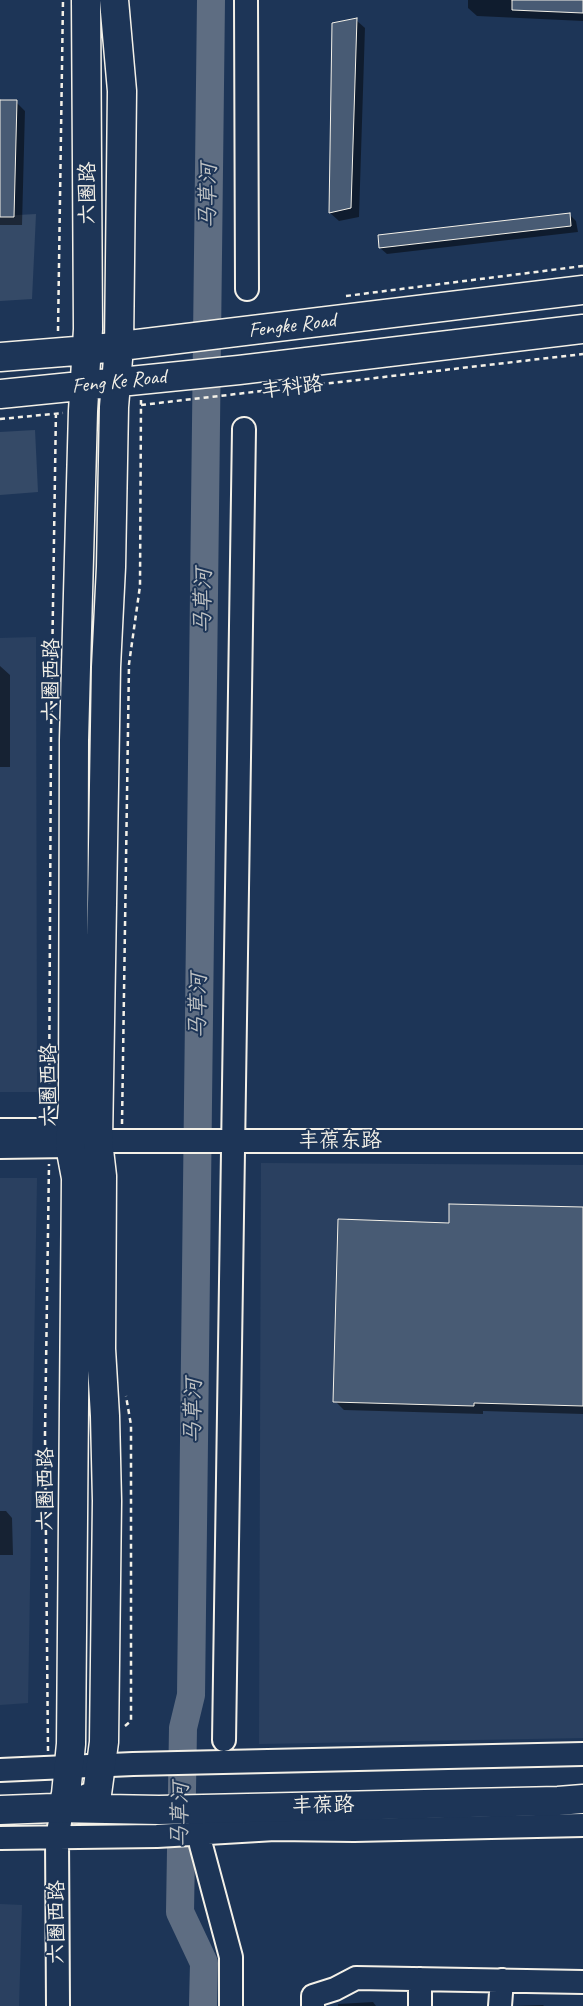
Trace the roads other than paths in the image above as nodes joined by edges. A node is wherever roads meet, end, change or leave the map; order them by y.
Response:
1 (86, 0) edge
2 (114, 0) edge
3 (246, 0) edge
4 (247, 289) dead end
5 (583, 290) edge
6 (583, 329) edge
7 (119, 347) junction
8 (88, 350) junction
9 (0, 357) edge
10 (239, 370) joint
11 (0, 394) edge
12 (128, 394) junction
13 (85, 398) junction
14 (244, 429) dead end
15 (0, 1130) edge
16 (60, 1138) junction
17 (583, 1140) edge
18 (110, 1141) junction
19 (228, 1141) junction
20 (0, 1147) edge
21 (224, 1740) dead end
22 (103, 1754) junction
23 (583, 1754) edge
24 (59, 1768) junction
25 (0, 1770) edge
26 (583, 1781) edge
27 (97, 1794) junction
28 (0, 1795) edge
29 (571, 1800) edge
30 (64, 1801) junction
31 (0, 1810) edge
32 (206, 1811) junction
33 (158, 1813) junction
34 (583, 1814) edge
35 (583, 1825) edge
36 (57, 1837) junction
37 (0, 1838) edge
38 (231, 1956) junction
39 (420, 1979) junction
40 (502, 1980) junction
41 (583, 1982) edge
42 (58, 2006) edge
43 (231, 2006) edge
44 (245, 2006) edge
45 (314, 2006) edge
46 (420, 2006) edge
47 (500, 2006) edge

1 - 8 main road, 六圈路
2 - 7 main road, 六圈路
3 - 4 street
5 - 7 main road, Fengke Road
6 - 10 main road, 丰科路
7 - 8 main road, Fengke Road
7 - 12 main road, 六圈路
8 - 9 main road, Fengke Road
8 - 13 main road, 六圈路
10 - 12 main road, Feng Ke Road
11 - 13 main road, Feng Ke Road
12 - 13 main road, Feng Ke Road
12 - 18 main road
13 - 16 main road, 六圈西路
14 - 19 street
15 - 16 street
16 - 18 street
16 - 20 street
16 - 24 main road, 六圈西路
17 - 19 street, 丰葆东路
18 - 19 street, 丰葆东路
18 - 22 main road
19 - 21 street
22 - 23 street
22 - 24 street
22 - 27 main road
24 - 25 street
24 - 30 main road, 六圈西路
26 - 32 main road, 丰葆路
27 - 30 main road
27 - 33 main road, 丰葆路
28 - 30 main road
29 - 32 main road, 丰葆路
29 - 34 main road
30 - 31 main road
30 - 33 main road, 丰葆路
30 - 36 street, 六圈西路
32 - 33 main road, 丰葆路
32 - 35 street
32 - 38 street
33 - 36 street
36 - 37 street
36 - 42 street, 六圈西路
38 - 43 street
38 - 44 street
39 - 40 street
39 - 45 street
39 - 46 street
40 - 41 street
40 - 47 street

